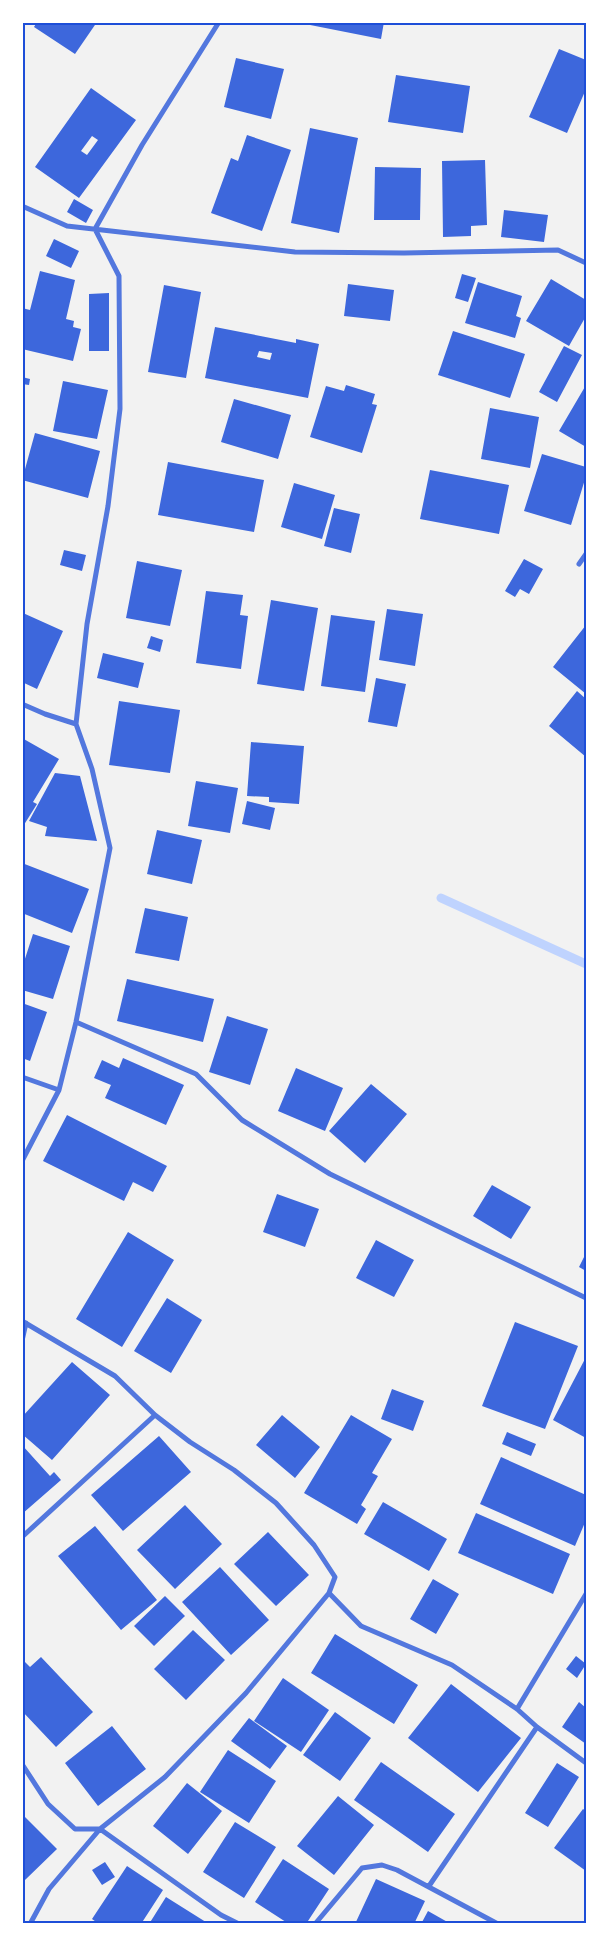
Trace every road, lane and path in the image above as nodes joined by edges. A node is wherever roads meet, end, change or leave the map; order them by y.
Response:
1 (219, 22) edge
2 (22, 206) edge
3 (95, 229) junction
4 (586, 263) edge
5 (586, 554) edge
6 (579, 564) dead end
7 (22, 704) edge
8 (76, 724) junction
9 (76, 1022) junction
10 (22, 1077) edge
11 (59, 1090) junction
12 (22, 1160) edge
13 (586, 1298) edge
14 (24, 1322) edge
15 (22, 1341) edge
16 (156, 1415) junction
17 (22, 1537) edge
18 (329, 1593) junction
19 (586, 1594) edge
20 (516, 1708) junction
21 (538, 1727) junction
22 (586, 1763) edge
23 (22, 1764) edge
24 (100, 1829) junction
25 (428, 1886) junction
26 (30, 1924) edge
27 (239, 1924) edge
28 (315, 1924) edge
29 (498, 1924) edge

1 - 3 street
2 - 3 street
3 - 4 street
3 - 8 street
5 - 6 street
7 - 8 street
8 - 9 street
9 - 11 street
9 - 13 street
10 - 11 street
11 - 12 street
14 - 15 street
14 - 16 street
16 - 17 street
16 - 18 street
18 - 20 street
18 - 24 street
19 - 20 street
20 - 21 street
21 - 22 street
21 - 25 street
23 - 24 street
24 - 26 street
24 - 27 street
25 - 28 street
25 - 29 street

